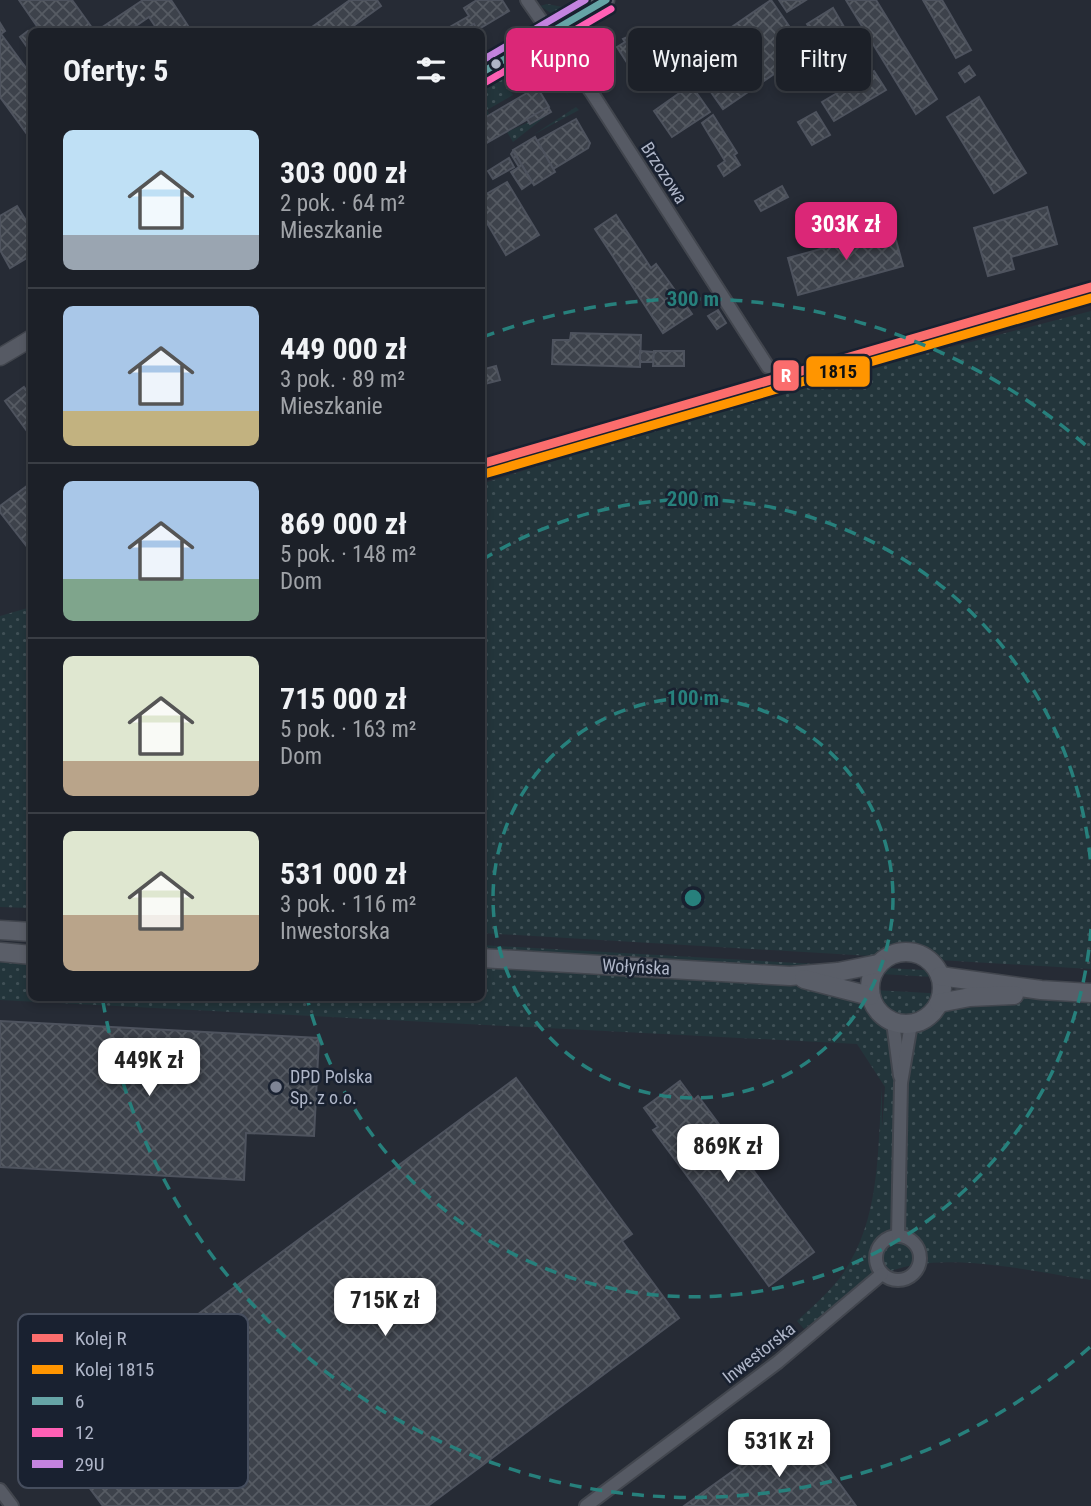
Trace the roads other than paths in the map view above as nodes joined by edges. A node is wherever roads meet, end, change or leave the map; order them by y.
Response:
1 (527, 0) edge
2 (606, 0) edge
3 (548, 28) edge
4 (558, 28) edge
5 (506, 58) edge
6 (485, 71) edge
7 (589, 91) edge
8 (28, 340) edge
9 (0, 356) edge
10 (768, 367) dead end
11 (0, 930) edge
12 (28, 932) edge
13 (0, 952) edge
14 (28, 954) edge
15 (485, 958) edge
16 (878, 964) junction
17 (790, 976) junction
18 (940, 976) junction
19 (1041, 990) junction
20 (1091, 993) edge
21 (870, 996) junction
22 (939, 1003) junction
23 (902, 1023) junction
24 (898, 1236) junction
25 (882, 1274) junction
26 (0, 1490) edge
27 (12, 1506) edge
28 (586, 1506) edge

1 - 3 street, Brzozowa
2 - 4 street
5 - 6 street
7 - 10 street, Brzozowa
8 - 9 street
11 - 12 main road
13 - 14 main road
15 - 17 main road, Wołyńska
16 - 17 main road, Wołyńska
16 - 18 main road
16 - 21 main road
17 - 21 main road, Wołyńska
18 - 19 main road
18 - 22 main road
19 - 20 main road
19 - 22 main road
21 - 23 main road
22 - 23 main road
23 - 24 street
24 - 25 street
24 - 25 street
25 - 28 street, Inwestorska
26 - 27 street

